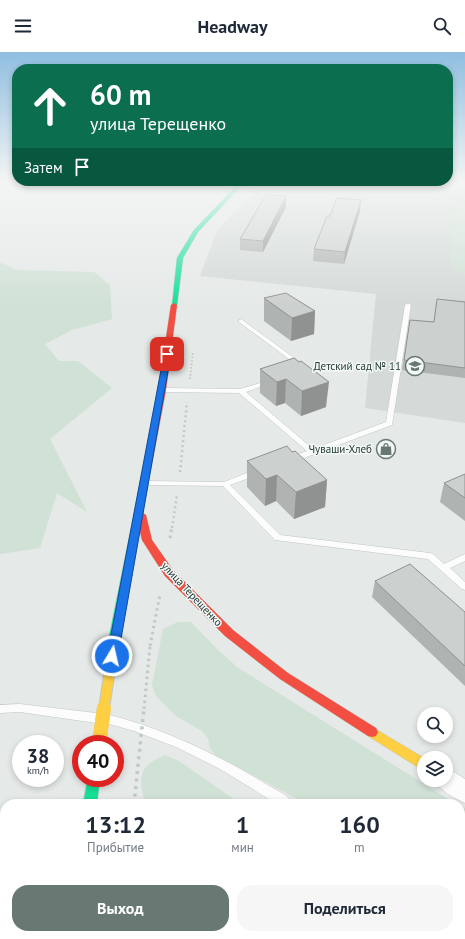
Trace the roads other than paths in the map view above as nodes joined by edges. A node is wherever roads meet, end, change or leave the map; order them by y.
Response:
1 (204, 222) edge
2 (408, 306) dead end
3 (241, 321) dead end
4 (306, 370) edge
5 (277, 379) edge
6 (162, 390) junction
7 (241, 391) junction
8 (312, 452) junction
9 (283, 462) edge
10 (268, 468) edge
11 (144, 483) junction
12 (225, 484) junction
13 (140, 510) junction
14 (465, 557) edge
15 (443, 568) junction
16 (465, 586) edge
17 (0, 709) edge
18 (100, 735) edge
19 (417, 761) edge
20 (453, 784) edge
21 (93, 787) edge
22 (465, 792) edge
23 (91, 799) edge
24 (279, 799) edge

1 - 6 street, улица Терещенко
2 - 8 lane
3 - 4 lane
5 - 7 lane
6 - 7 lane
6 - 11 street, улица Терещенко
7 - 8 lane
8 - 9 lane
10 - 12 lane
11 - 12 lane
11 - 13 street, улица Терещенко
12 - 15 lane
13 - 18 street, bridge
13 - 19 street, улица Терещенко
14 - 15 lane
15 - 16 lane
17 - 24 lane
20 - 22 street
21 - 23 street

